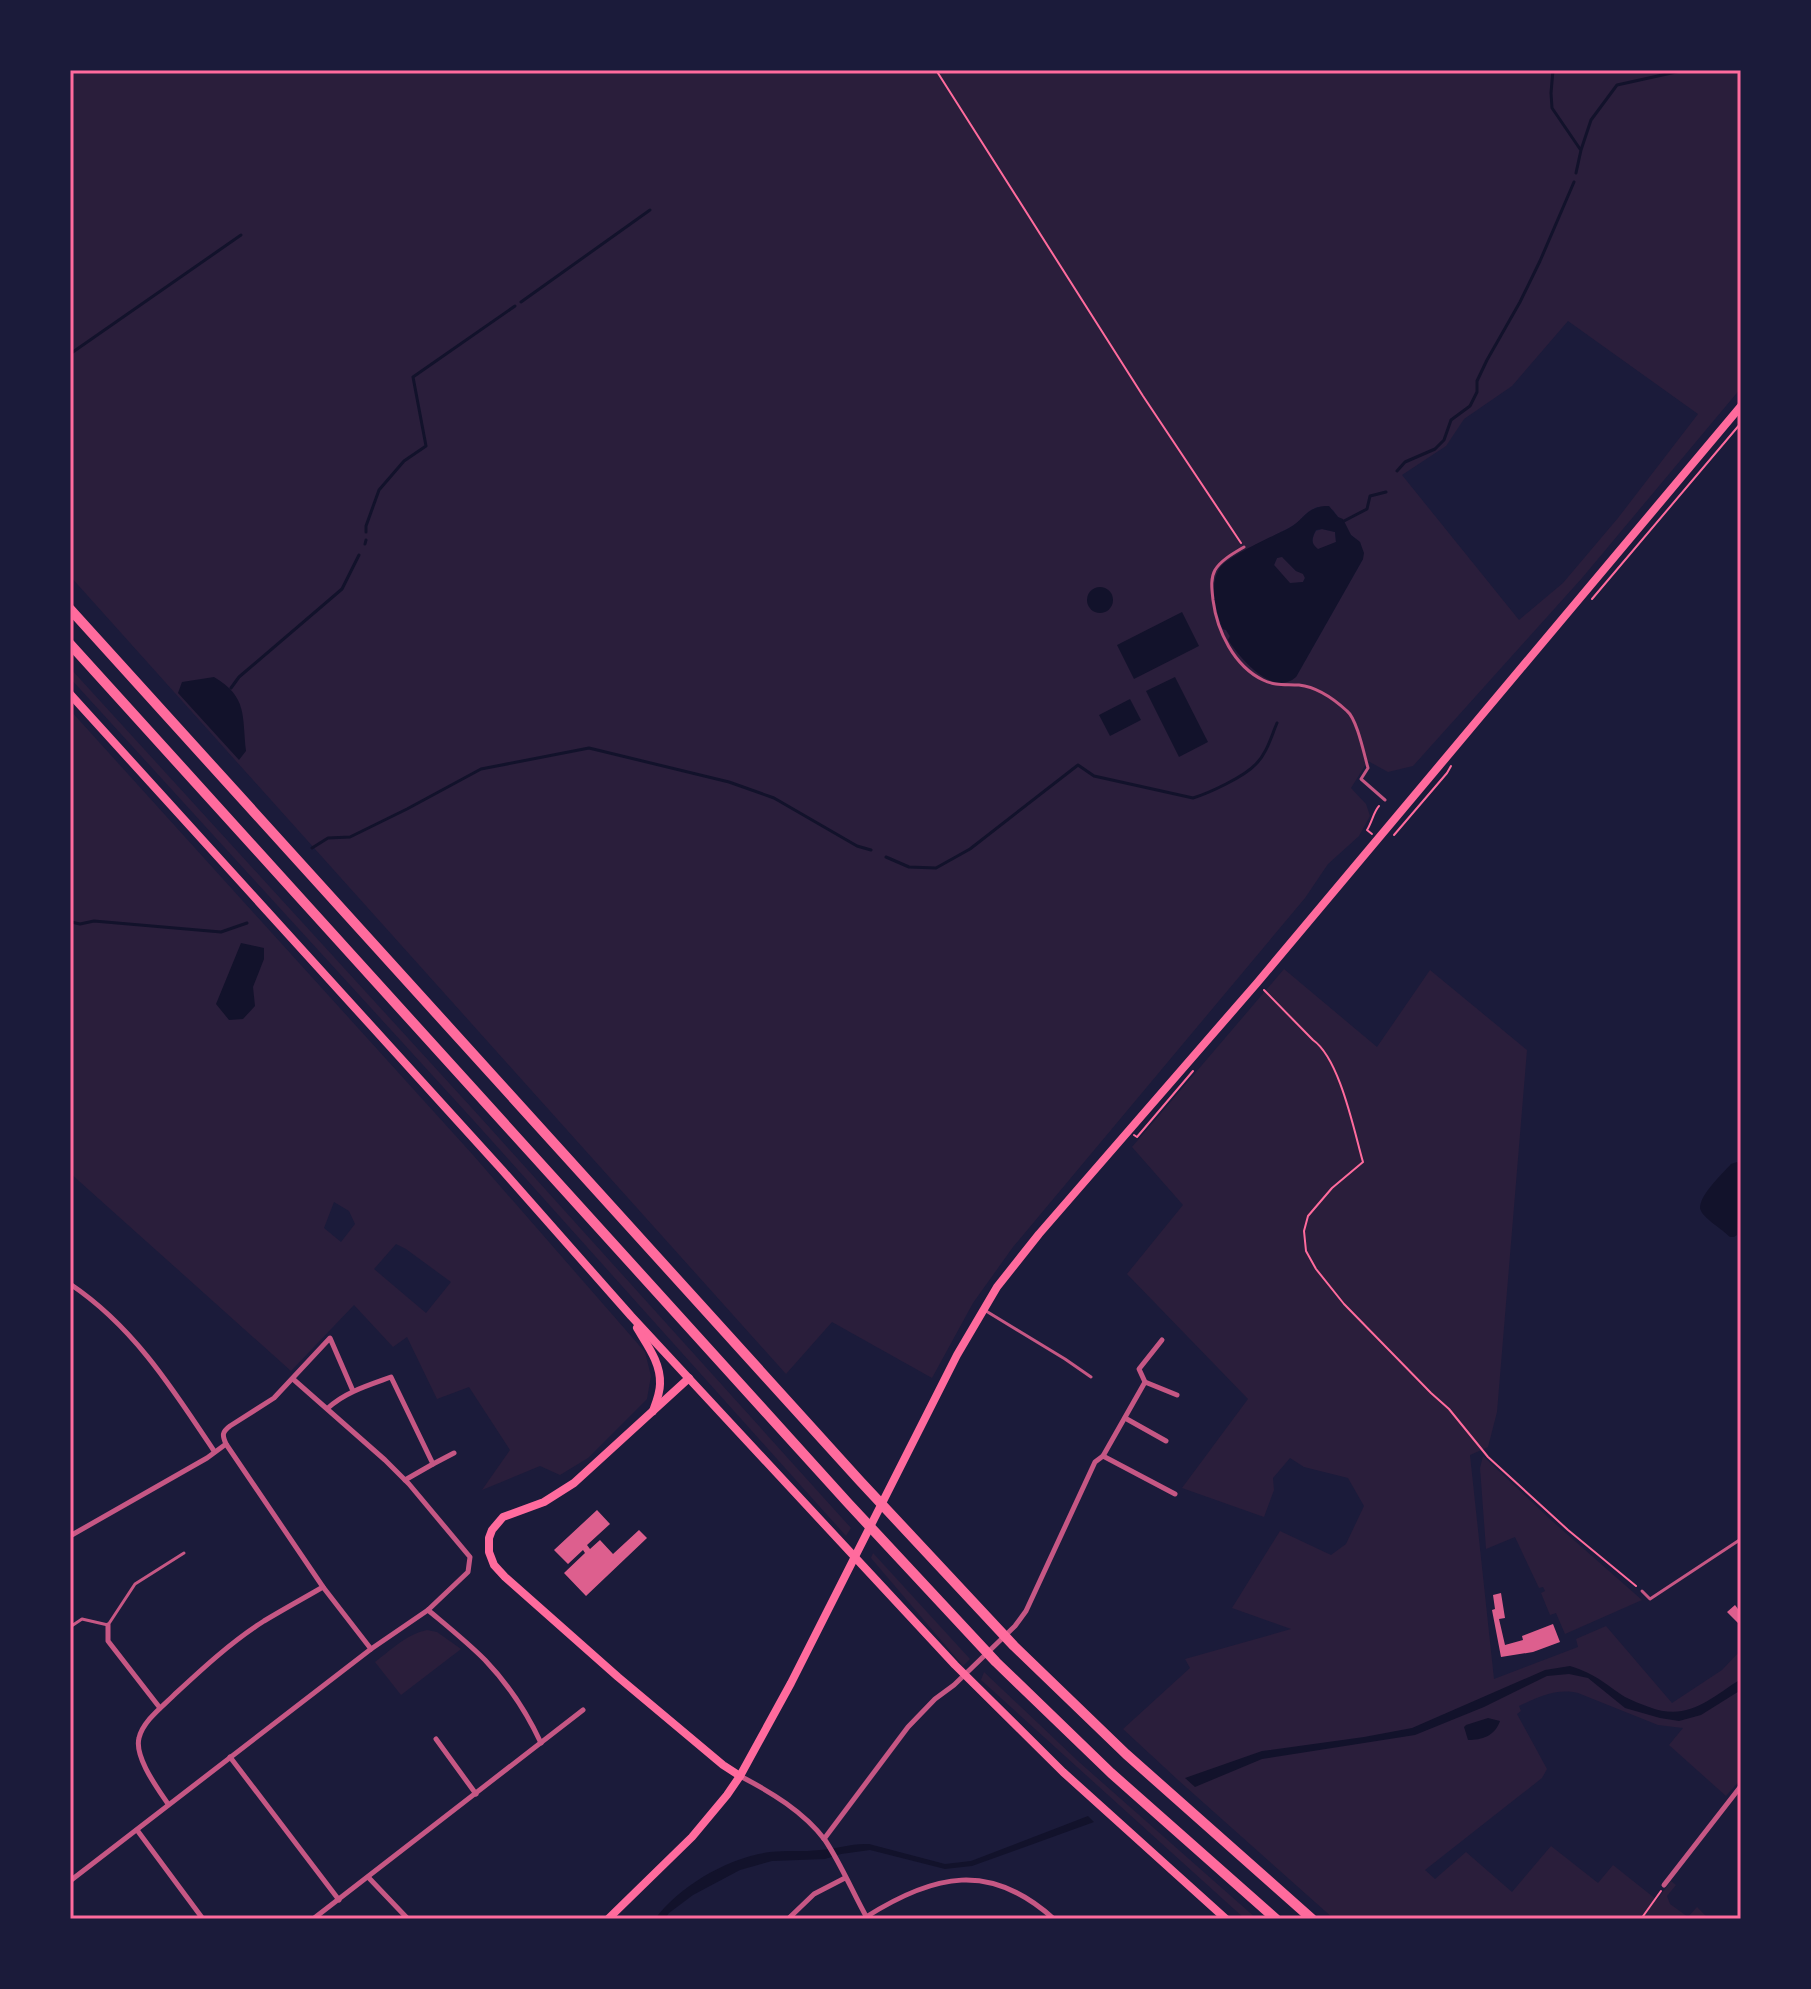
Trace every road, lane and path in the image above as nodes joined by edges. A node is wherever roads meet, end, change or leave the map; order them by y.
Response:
1 (936, 70) edge
2 (1741, 406) edge
3 (1741, 423) edge
4 (1244, 547) joint
5 (1589, 602) dead end
6 (70, 609) edge
7 (70, 644) edge
8 (70, 694) edge
9 (1456, 757) dead end
10 (1385, 800) joint
11 (1367, 830) dead end
12 (1394, 835) dead end
13 (1263, 989) dead end
14 (70, 1284) edge
15 (982, 1309) junction
16 (631, 1316) junction
17 (1162, 1340) dead end
18 (1091, 1377) dead end
19 (689, 1378) junction
20 (293, 1379) junction
21 (1145, 1382) junction
22 (353, 1391) junction
23 (1177, 1395) dead end
24 (328, 1408) junction
25 (653, 1411) junction
26 (1125, 1418) junction
27 (1166, 1441) dead end
28 (226, 1444) junction
29 (214, 1451) junction
30 (454, 1453) dead end
31 (1103, 1456) junction
32 (433, 1464) junction
33 (405, 1480) junction
34 (1175, 1494) dead end
35 (70, 1536) edge
36 (1741, 1539) edge
37 (184, 1553) dead end
38 (323, 1587) junction
39 (1642, 1591) joint
40 (428, 1610) junction
41 (108, 1625) junction
42 (70, 1627) edge
43 (371, 1649) junction
44 (160, 1708) junction
45 (583, 1710) dead end
46 (436, 1739) dead end
47 (541, 1743) junction
48 (230, 1757) junction
49 (740, 1776) junction
50 (1741, 1786) edge
51 (476, 1794) junction
52 (168, 1805) junction
53 (137, 1830) junction
54 (824, 1839) junction
55 (368, 1877) junction
56 (845, 1878) junction
57 (70, 1881) edge
58 (1664, 1885) joint
59 (339, 1900) junction
60 (867, 1918) edge
61 (203, 1919) edge
62 (313, 1919) edge
63 (408, 1919) edge
64 (608, 1919) edge
65 (788, 1919) edge
66 (1054, 1919) edge
67 (1226, 1919) edge
68 (1276, 1919) edge
69 (1312, 1919) edge
70 (1641, 1919) edge

1 - 4 path
2 - 15 main road
3 - 5 path
4 - 10 lane
6 - 69 highway
7 - 68 highway
8 - 16 main road
9 - 12 path
10 - 11 path
13 - 39 path
14 - 29 street
15 - 18 lane
15 - 49 main road
16 - 19 main road
16 - 25 main road
17 - 21 street
19 - 25 main road
19 - 67 main road
20 - 22 street
20 - 24 street
20 - 28 street
21 - 23 street
21 - 26 street
22 - 24 street
22 - 32 street
24 - 33 street
25 - 49 main road
26 - 27 street
26 - 31 street
28 - 29 street
28 - 38 street
29 - 35 street
30 - 32 street
31 - 34 street
31 - 54 street
32 - 33 street
33 - 40 street
36 - 39 lane
37 - 41 lane
38 - 43 street
38 - 44 street
40 - 43 street
40 - 47 street
41 - 42 lane
41 - 44 street
43 - 48 street
44 - 52 street
45 - 47 street
46 - 51 street
47 - 51 street
48 - 52 street
48 - 59 street
49 - 54 street
49 - 64 main road
50 - 58 street
51 - 55 street
52 - 53 street
53 - 57 street
53 - 61 street
54 - 56 street
55 - 59 street
55 - 63 street
56 - 60 street
56 - 65 street
58 - 70 path
59 - 62 street
60 - 66 street

